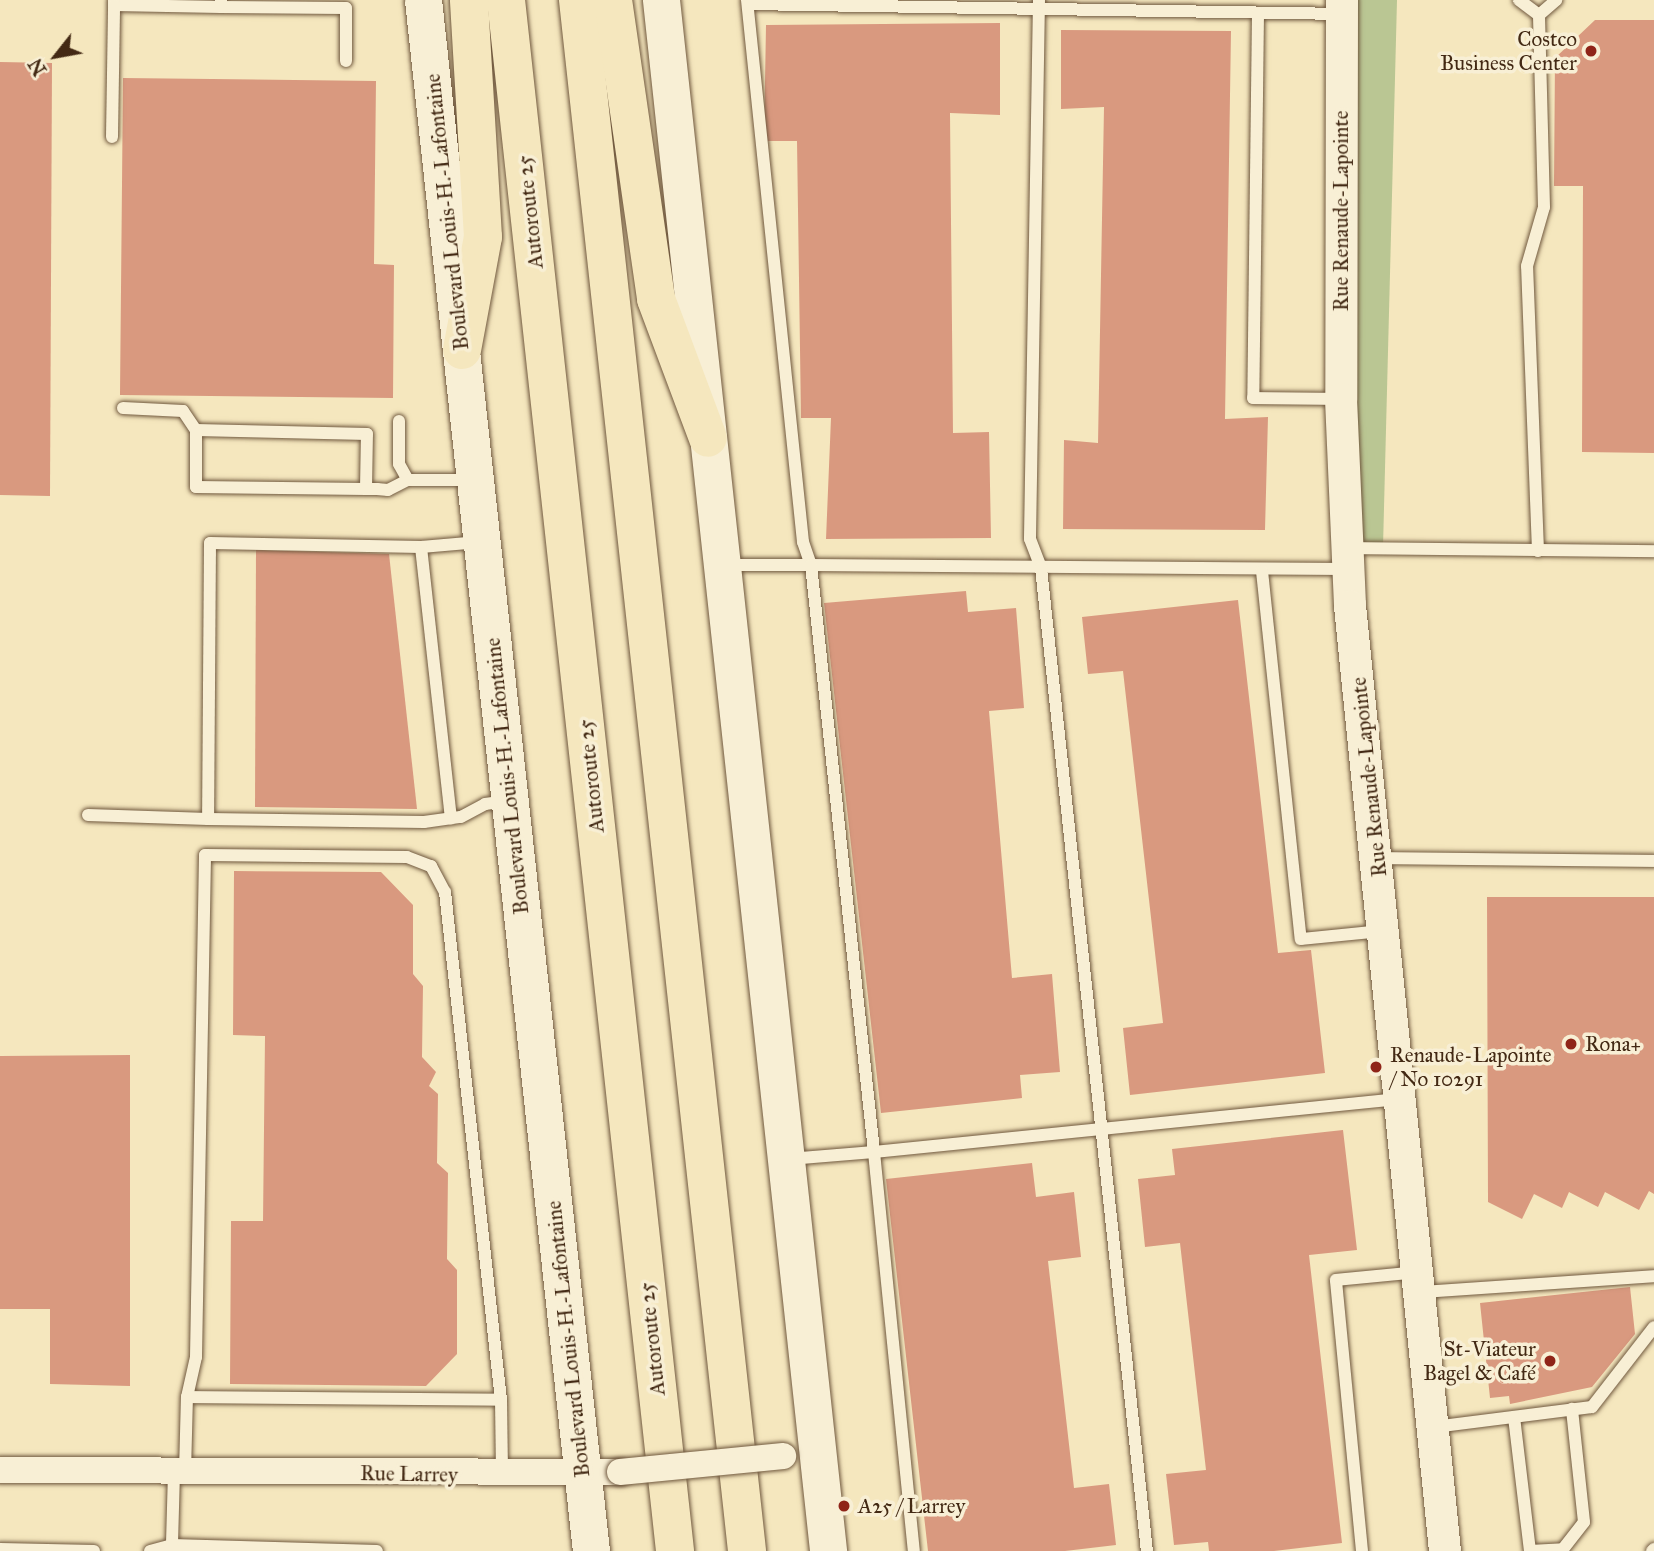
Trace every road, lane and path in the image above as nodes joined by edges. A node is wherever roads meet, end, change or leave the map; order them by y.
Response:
1 (424, 0) edge
2 (469, 0) edge
3 (506, 0) edge
4 (578, 0) edge
5 (613, 0) edge
6 (661, 0) edge
7 (1519, 0) edge
8 (1556, 0) edge
9 (747, 2) edge
10 (114, 3) edge
11 (221, 3) edge
12 (1039, 4) edge
13 (1342, 7) edge
14 (1258, 13) junction
15 (1539, 15) junction
16 (346, 61) dead end
17 (111, 137) dead end
18 (463, 350) junction
19 (1341, 400) junction
20 (123, 408) dead end
21 (400, 421) dead end
22 (196, 430) junction
23 (708, 438) junction
24 (475, 479) junction
25 (408, 480) junction
26 (366, 489) junction
27 (482, 542) junction
28 (421, 547) junction
29 (1538, 551) junction
30 (1654, 551) edge
31 (1348, 559) junction
32 (722, 565) junction
33 (811, 565) junction
34 (1041, 568) junction
35 (1262, 571) junction
36 (510, 800) junction
37 (88, 815) dead end
38 (451, 818) junction
39 (208, 819) junction
40 (1378, 858) junction
41 (1654, 861) edge
42 (1385, 930) junction
43 (1402, 1099) junction
44 (1101, 1129) junction
45 (874, 1152) junction
46 (785, 1159) junction
47 (1654, 1276) edge
48 (1420, 1282) junction
49 (1654, 1327) edge
50 (187, 1397) junction
51 (501, 1400) junction
52 (1572, 1409) junction
53 (1514, 1417) junction
54 (1433, 1427) junction
55 (800, 1454) junction
56 (0, 1469) edge
57 (179, 1472) junction
58 (502, 1475) junction
59 (582, 1476) junction
60 (172, 1548) edge
61 (0, 1549) edge
62 (93, 1551) edge
63 (150, 1551) edge
64 (377, 1551) edge
65 (591, 1551) edge
66 (675, 1551) edge
67 (747, 1551) edge
68 (828, 1551) edge
69 (914, 1551) edge
70 (1147, 1551) edge
71 (1362, 1551) edge
72 (1445, 1551) edge

1 - 18 main road, Boulevard Louis-H.-Lafontaine
2 - 18 highway
3 - 66 highway, Autoroute 25
4 - 67 highway
5 - 23 highway
6 - 23 main road
7 - 15 lane
8 - 15 lane
9 - 12 lane
9 - 33 lane
10 - 11 lane
10 - 17 lane
11 - 16 lane
12 - 14 lane
12 - 34 lane
13 - 14 lane
13 - 19 street, Rue Renaude-Lapointe
14 - 19 lane
15 - 29 lane
18 - 24 main road, Boulevard Louis-H.-Lafontaine
19 - 31 street, Rue Renaude-Lapointe
20 - 22 lane
21 - 25 lane
22 - 26 lane
22 - 26 lane
23 - 32 main road
24 - 25 lane
24 - 27 main road, Boulevard Louis-H.-Lafontaine
25 - 26 lane
27 - 28 lane
27 - 36 main road, Boulevard Louis-H.-Lafontaine
28 - 38 lane
28 - 39 lane
29 - 30 lane
29 - 31 lane
31 - 35 lane
31 - 40 street, Rue Renaude-Lapointe
32 - 33 lane
32 - 46 main road
33 - 34 lane
33 - 45 lane
34 - 35 lane
34 - 44 lane
35 - 42 lane
36 - 38 lane
36 - 59 main road, Boulevard Louis-H.-Lafontaine
37 - 39 lane
38 - 39 lane
40 - 41 lane
40 - 42 street, Rue Renaude-Lapointe
42 - 43 street, Rue Renaude-Lapointe
43 - 44 lane
43 - 48 street, Rue Renaude-Lapointe
44 - 45 lane
44 - 70 lane
45 - 46 lane
45 - 69 lane
46 - 55 main road
47 - 48 lane
48 - 54 street, Rue Renaude-Lapointe
48 - 71 lane
49 - 52 lane
50 - 51 lane
50 - 51 lane
50 - 57 lane
51 - 58 lane
52 - 53 lane
52 - 53 lane
53 - 54 lane
54 - 72 street, Rue Renaude-Lapointe
55 - 59 street, Rue Larrey, bridge
55 - 68 main road
56 - 57 street, Rue Larrey
57 - 58 street, Rue Larrey
57 - 60 lane
58 - 59 street, Rue Larrey
59 - 65 main road, Boulevard Louis-H.-Lafontaine
60 - 63 lane
60 - 64 lane
61 - 62 lane

